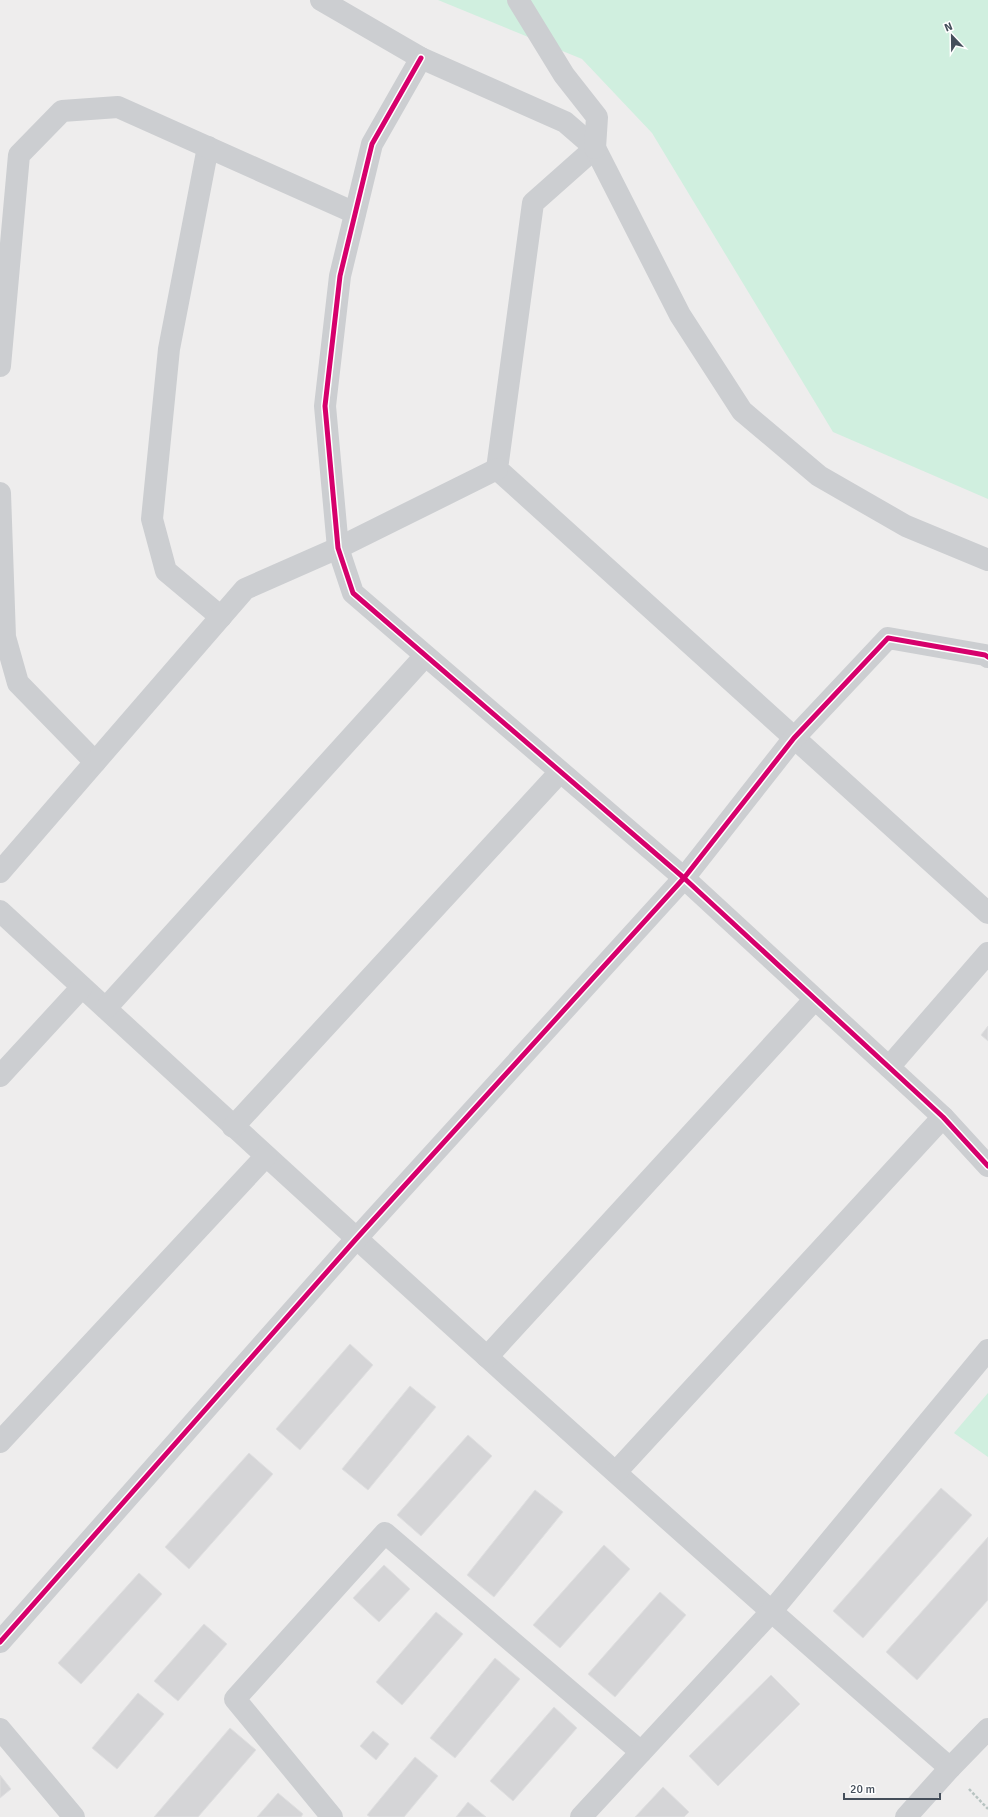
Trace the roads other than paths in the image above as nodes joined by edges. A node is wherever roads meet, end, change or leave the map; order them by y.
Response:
1 (321, 0) edge
2 (518, 0) edge
3 (421, 58) junction
4 (208, 147) junction
5 (595, 148) junction
6 (355, 213) junction
7 (5, 250) edge
8 (0, 366) edge
9 (497, 469) junction
10 (0, 493) edge
11 (338, 548) junction
12 (988, 560) edge
13 (221, 617) junction
14 (425, 656) junction
15 (988, 657) edge
16 (794, 738) junction
17 (95, 762) junction
18 (560, 772) junction
19 (0, 872) edge
20 (684, 878) junction
21 (0, 911) edge
22 (988, 913) edge
23 (988, 953) edge
24 (82, 987) junction
25 (815, 999) junction
26 (106, 1008) junction
27 (889, 1067) junction
28 (0, 1076) edge
29 (943, 1117) junction
30 (233, 1127) junction
31 (266, 1156) junction
32 (988, 1166) edge
33 (356, 1239) junction
34 (988, 1350) edge
35 (487, 1357) junction
36 (0, 1442) edge
37 (616, 1472) junction
38 (771, 1612) junction
39 (0, 1642) edge
40 (0, 1729) edge
41 (988, 1729) edge
42 (640, 1752) junction
43 (950, 1768) junction
44 (74, 1817) edge
45 (332, 1817) edge
46 (581, 1817) edge
47 (906, 1817) edge

1 - 3 street
2 - 5 street
3 - 5 street
3 - 6 street
4 - 6 street
4 - 7 street
4 - 13 street
5 - 9 street
5 - 12 street
6 - 11 street
7 - 8 street
9 - 11 street
9 - 16 street
10 - 17 street
11 - 13 street
11 - 14 street
13 - 17 street
14 - 18 street
14 - 26 street
15 - 16 street
16 - 20 street
16 - 22 street
17 - 19 street
18 - 20 street
18 - 30 street
20 - 25 street
20 - 33 street
21 - 24 street
23 - 27 street
24 - 26 street
24 - 28 street
25 - 27 street
25 - 35 street
26 - 30 street
27 - 29 street
29 - 32 street
29 - 37 street
30 - 31 street
31 - 33 street
31 - 36 street
33 - 35 street
33 - 39 street
34 - 38 street
35 - 37 street
37 - 38 street
38 - 42 street
38 - 43 street
40 - 44 street
41 - 43 street
42 - 45 street
42 - 46 street
43 - 47 street

